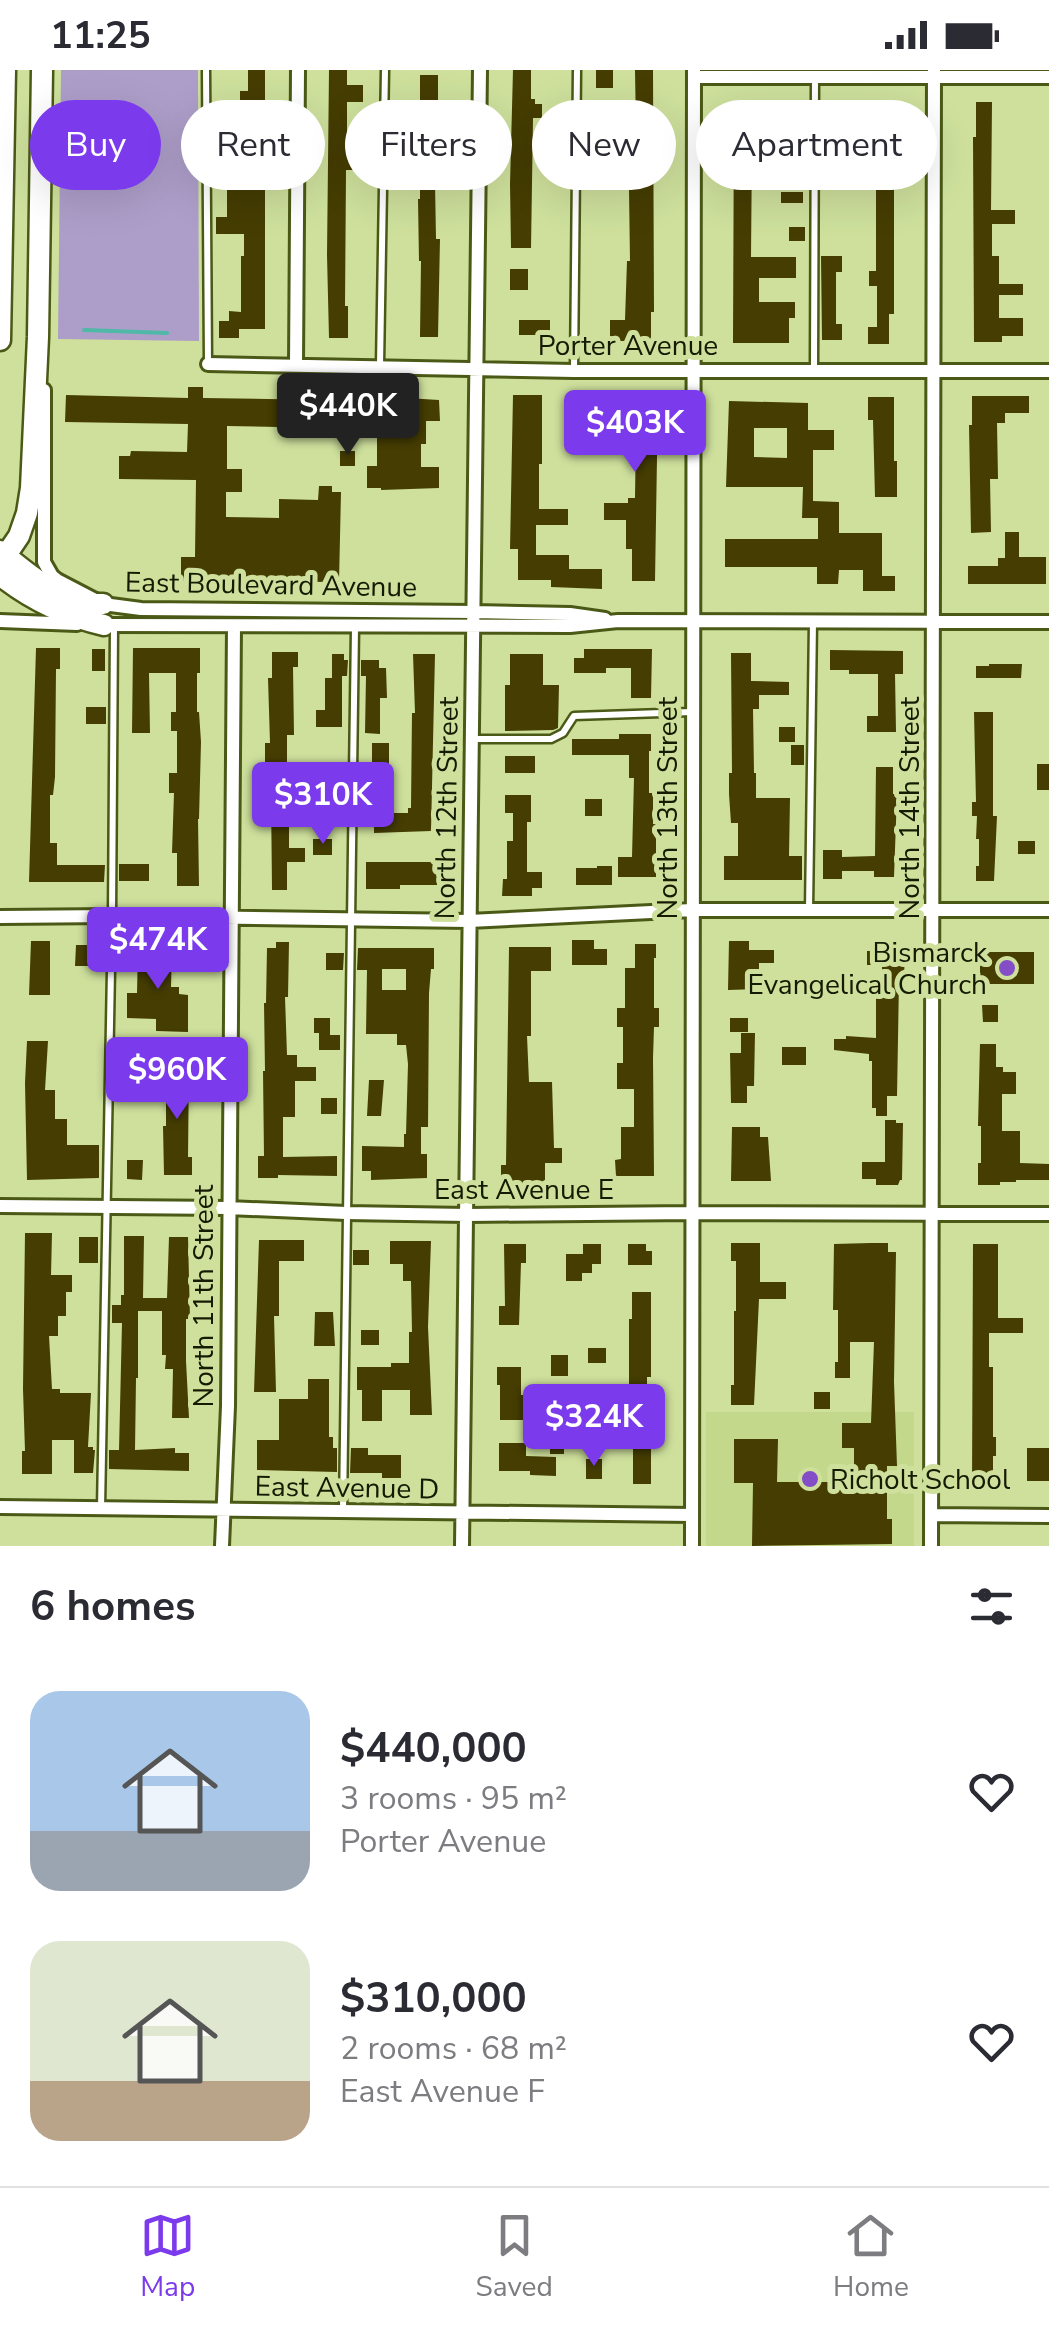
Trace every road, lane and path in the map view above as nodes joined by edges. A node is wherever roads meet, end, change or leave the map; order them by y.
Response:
1 (5, 70) edge
2 (42, 70) edge
3 (206, 70) edge
4 (298, 70) edge
5 (386, 70) edge
6 (480, 70) edge
7 (577, 70) edge
8 (694, 73) edge
9 (934, 74) edge
10 (815, 76) junction
11 (1049, 78) edge
12 (38, 338) junction
13 (0, 340) edge
14 (208, 364) joint
15 (296, 365) junction
16 (380, 367) junction
17 (477, 369) junction
18 (574, 370) junction
19 (694, 371) junction
20 (814, 371) junction
21 (934, 371) junction
22 (1049, 371) edge
23 (2, 562) edge
24 (107, 618) junction
25 (474, 620) junction
26 (0, 621) edge
27 (692, 621) junction
28 (813, 621) junction
29 (934, 621) junction
30 (1049, 622) edge
31 (234, 626) junction
32 (355, 626) junction
33 (692, 712) junction
34 (472, 739) junction
35 (692, 910) junction
36 (808, 910) junction
37 (934, 910) junction
38 (1049, 910) edge
39 (112, 916) junction
40 (0, 918) edge
41 (231, 918) junction
42 (350, 919) junction
43 (469, 921) junction
44 (0, 1206) edge
45 (106, 1207) junction
46 (228, 1208) junction
47 (346, 1213) junction
48 (693, 1213) junction
49 (932, 1214) junction
50 (1049, 1214) edge
51 (467, 1215) junction
52 (0, 1506) edge
53 (101, 1508) junction
54 (223, 1510) junction
55 (343, 1512) junction
56 (462, 1514) junction
57 (692, 1514) junction
58 (931, 1515) junction
59 (1049, 1516) edge
60 (222, 1546) edge
61 (462, 1546) edge
62 (692, 1546) edge
63 (931, 1546) edge

1 - 13 main road
2 - 12 main road
3 - 14 lane
4 - 15 street
5 - 16 lane
6 - 17 street, North 12th Street
7 - 18 lane
8 - 10 street
8 - 19 street, North 13th Street
9 - 10 street
9 - 11 street
9 - 21 street, North 14th Street
10 - 20 lane
12 - 23 main road
12 - 24 street, East Boulevard Avenue
14 - 15 street, Porter Avenue
15 - 16 street, Porter Avenue
16 - 17 street, Porter Avenue
17 - 18 street, Porter Avenue
17 - 25 street, North 12th Street
18 - 19 street, Porter Avenue
19 - 20 street, Porter Avenue
19 - 27 street, North 13th Street
20 - 21 street, Porter Avenue
21 - 22 street, Porter Avenue
21 - 29 street, North 14th Street
23 - 24 main road
24 - 25 street, East Boulevard Avenue
24 - 26 street, East Boulevard Avenue
24 - 31 street, East Boulevard Avenue
24 - 39 lane
25 - 27 street, East Boulevard Avenue
25 - 32 street, East Boulevard Avenue
25 - 34 street, North 12th Street
27 - 28 street, East Boulevard Avenue
27 - 33 street, North 13th Street
28 - 29 street, East Boulevard Avenue
28 - 36 lane
29 - 30 street, East Boulevard Avenue
29 - 37 street, North 14th Street
31 - 32 street, East Boulevard Avenue
31 - 41 street, North 11th Street
32 - 42 lane
33 - 34 lane
33 - 35 street, North 13th Street
34 - 43 street, North 12th Street
35 - 36 street
35 - 43 street
35 - 48 street, North 13th Street
36 - 37 street
37 - 38 street
37 - 49 street, North 14th Street
39 - 40 street
39 - 41 street
39 - 45 lane
41 - 42 street
41 - 46 street, North 11th Street
42 - 43 street
42 - 47 lane
43 - 51 street, North 12th Street
44 - 45 street, East Avenue E
45 - 46 street, East Avenue E
45 - 53 lane
46 - 47 street, East Avenue E
46 - 54 street, North 11th Street
47 - 51 street, East Avenue E
47 - 55 lane
48 - 49 street, East Avenue E
48 - 51 street, East Avenue E
48 - 57 street, North 13th Street
49 - 50 street, East Avenue E
49 - 58 street, North 14th Street
51 - 56 street, North 12th Street
52 - 53 street, East Avenue D
53 - 54 street, East Avenue D
54 - 55 street, East Avenue D
54 - 60 street, North 11th Street
55 - 56 street, East Avenue D
56 - 57 street, East Avenue D
56 - 61 street, North 12th Street
57 - 62 street, North 13th Street
58 - 59 street
58 - 63 street, North 14th Street

